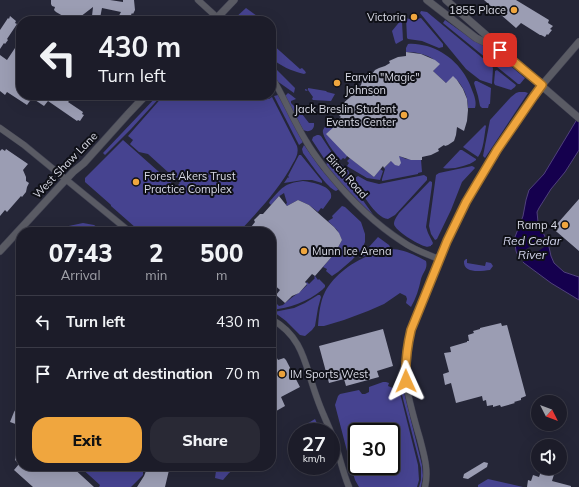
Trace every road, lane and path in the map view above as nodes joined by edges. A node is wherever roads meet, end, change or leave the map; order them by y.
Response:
1 (198, 0) edge
2 (234, 0) edge
3 (446, 0) edge
4 (429, 2) edge
5 (463, 15) junction
6 (214, 16) edge
7 (221, 16) edge
8 (579, 42) edge
9 (500, 50) junction
10 (276, 85) edge
11 (542, 85) junction
12 (141, 100) edge
13 (579, 118) edge
14 (0, 128) edge
15 (66, 179) junction
16 (22, 227) edge
17 (124, 227) edge
18 (16, 234) edge
19 (0, 251) edge
20 (439, 259) junction
21 (276, 322) edge
22 (349, 487) edge
23 (425, 487) edge

1 - 6 street
2 - 7 street
3 - 5 street
4 - 5 street
4 - 9 street
5 - 9 street
8 - 11 street
9 - 11 street
10 - 20 street, Birch Road
11 - 13 street
11 - 20 street
12 - 15 street, West Shaw Lane
14 - 15 street
15 - 16 street, West Shaw Lane
15 - 17 street
18 - 19 street, West Shaw Lane
20 - 23 street
21 - 22 street

